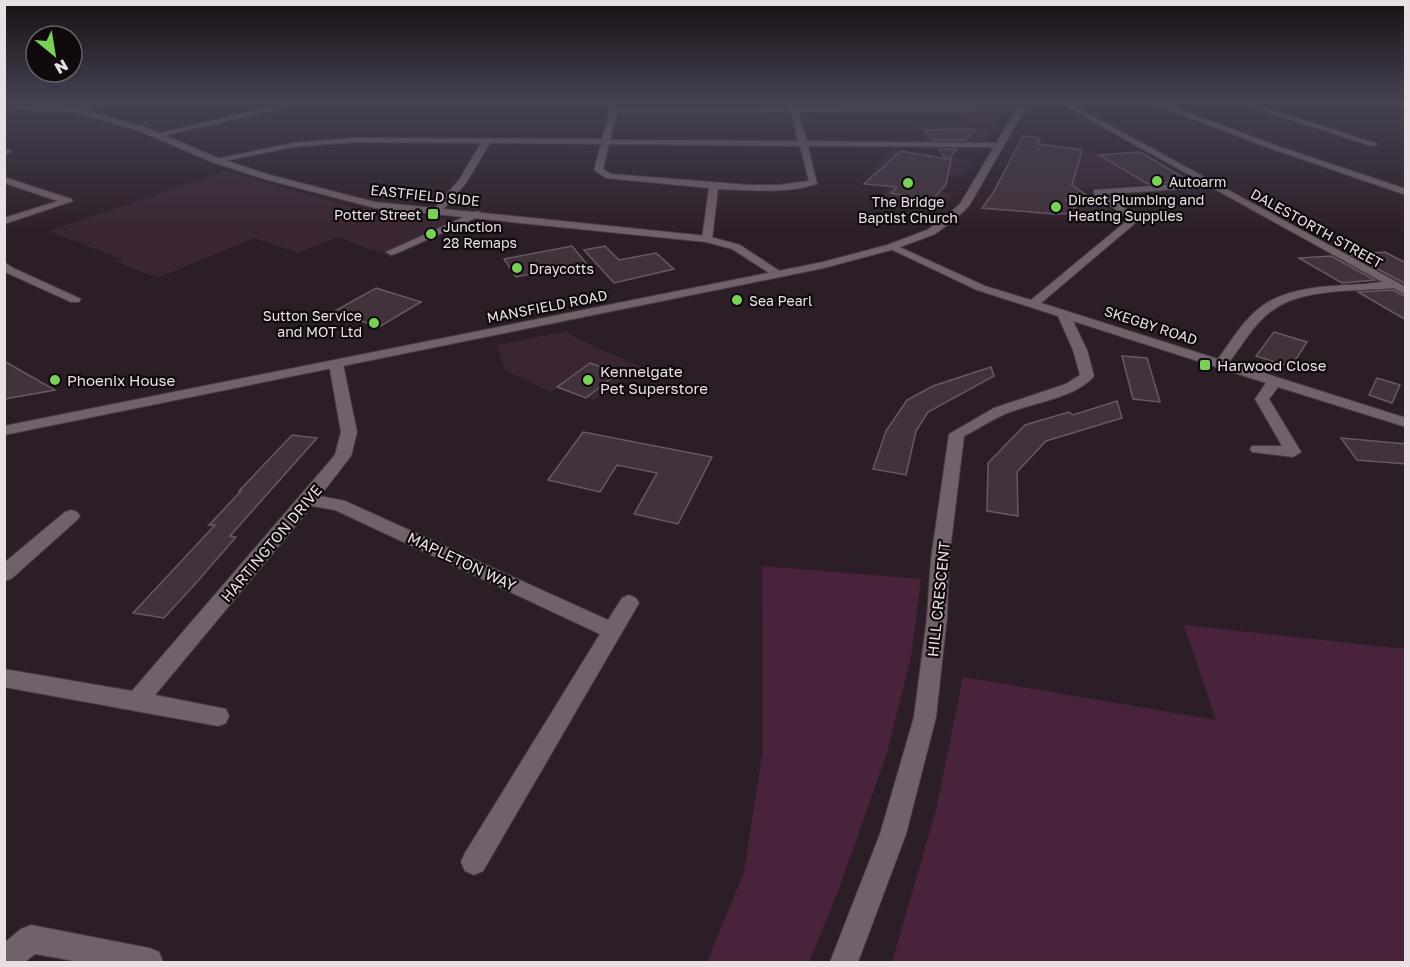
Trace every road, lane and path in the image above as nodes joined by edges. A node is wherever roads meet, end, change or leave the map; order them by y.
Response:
1 (180, 145) edge
2 (295, 145) edge
3 (485, 145) edge
4 (603, 145) edge
5 (805, 145) edge
6 (914, 145) edge
7 (1139, 145) edge
8 (1268, 145) edge
9 (999, 146) joint
10 (215, 160) junction
11 (4, 180) edge
12 (714, 185) junction
13 (1211, 185) junction
14 (1406, 192) edge
15 (437, 211) junction
16 (477, 214) junction
17 (4, 221) edge
18 (707, 239) junction
19 (891, 248) junction
20 (391, 252) dead end
21 (4, 265) edge
22 (778, 274) junction
23 (1394, 285) junction
24 (1406, 292) edge
25 (75, 299) dead end
26 (1033, 304) junction
27 (1062, 312) junction
28 (336, 364) junction
29 (1221, 364) junction
30 (1274, 382) junction
31 (1406, 423) edge
32 (4, 431) edge
33 (1258, 449) dead end
34 (308, 500) junction
35 (71, 516) dead end
36 (4, 574) edge
37 (629, 603) dead end
38 (613, 631) junction
39 (4, 678) edge
40 (137, 701) junction
41 (218, 716) dead end
42 (474, 862) dead end
43 (4, 962) edge
44 (149, 963) edge
45 (844, 963) edge

1 - 10 street, EASTFIELD SIDE
2 - 10 street
3 - 15 street
4 - 12 street
5 - 12 street
6 - 9 street
7 - 13 street, DALESTORTH STREET
8 - 14 street
9 - 19 street, MANSFIELD ROAD
10 - 15 street, EASTFIELD SIDE
11 - 17 street
12 - 18 street
13 - 23 street, DALESTORTH STREET
13 - 26 street
15 - 16 street, EASTFIELD SIDE
16 - 18 street, EASTFIELD SIDE
16 - 20 street
18 - 22 street, EASTFIELD SIDE
19 - 22 street, MANSFIELD ROAD
19 - 26 street, SKEGBY ROAD
21 - 25 street
22 - 28 street, MANSFIELD ROAD
23 - 24 street, DALESTORTH STREET
23 - 29 street
26 - 27 street, SKEGBY ROAD
27 - 29 street, SKEGBY ROAD
27 - 45 street, HILL CRESCENT
28 - 32 street, MANSFIELD ROAD
28 - 34 street, HARTINGTON DRIVE
29 - 30 street, SKEGBY ROAD
30 - 31 street, SKEGBY ROAD
30 - 33 street
34 - 38 street, MAPLETON WAY
34 - 40 street, HARTINGTON DRIVE
35 - 36 street
37 - 38 street
38 - 42 street
39 - 40 street
40 - 41 street
43 - 44 street

